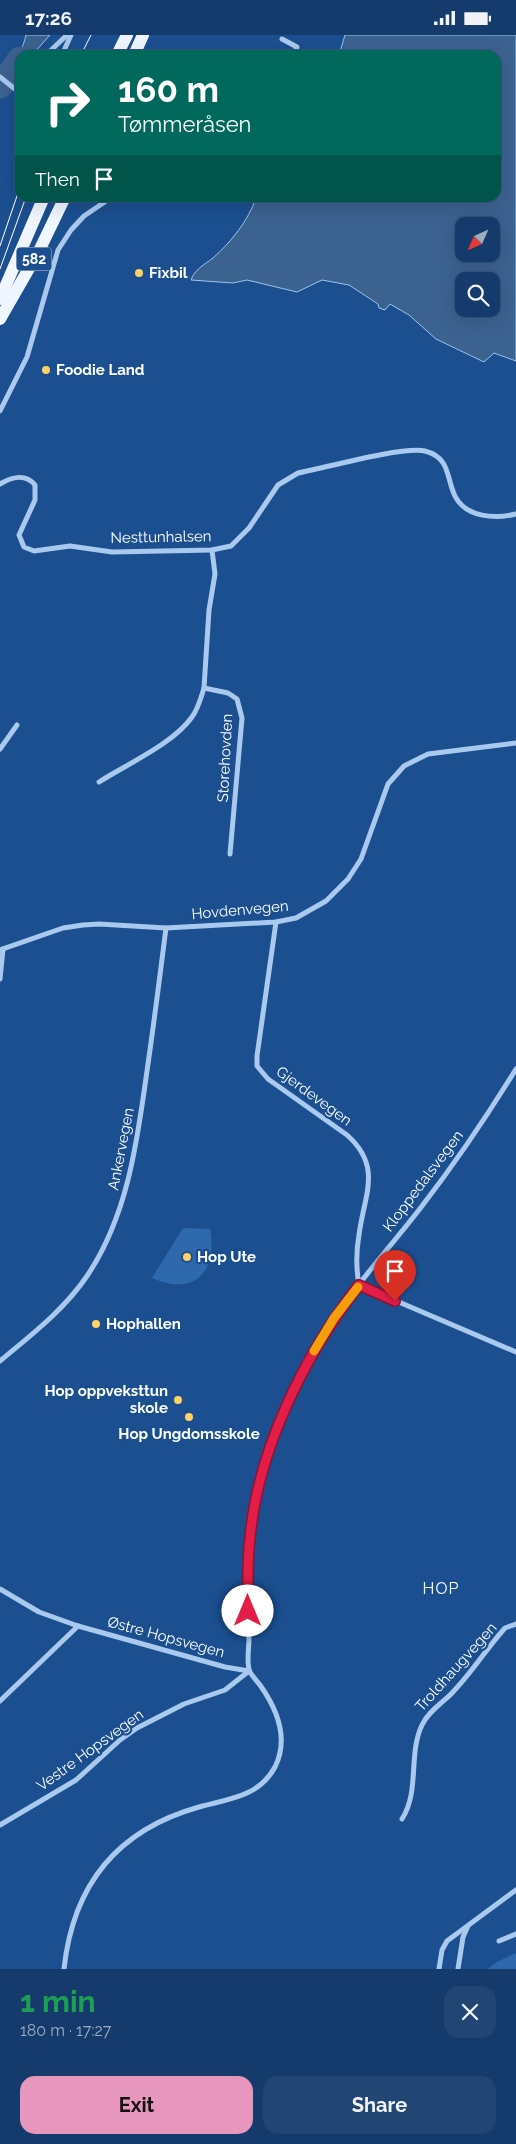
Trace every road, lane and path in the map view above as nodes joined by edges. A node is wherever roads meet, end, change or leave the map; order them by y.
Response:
1 (69, 35) edge
2 (127, 35) edge
3 (143, 35) edge
4 (282, 39) dead end
5 (52, 50) edge
6 (64, 50) edge
7 (120, 50) edge
8 (136, 50) edge
9 (296, 50) edge
10 (0, 77) edge
11 (15, 89) edge
12 (42, 202) edge
13 (63, 202) edge
14 (105, 202) edge
15 (0, 299) edge
16 (0, 319) edge
17 (0, 411) edge
18 (0, 484) edge
19 (516, 514) edge
20 (212, 550) junction
21 (204, 688) junction
22 (17, 725) dead end
23 (516, 743) edge
24 (0, 749) edge
25 (99, 782) dead end
26 (230, 854) dead end
27 (276, 922) junction
28 (166, 927) junction
29 (1, 949) edge
30 (0, 979) edge
31 (516, 1069) edge
32 (359, 1285) junction
33 (516, 1352) edge
34 (0, 1361) edge
35 (0, 1589) edge
36 (516, 1624) edge
37 (78, 1626) junction
38 (249, 1671) junction
39 (0, 1701) edge
40 (402, 1819) dead end
41 (0, 1825) edge
42 (516, 1890) edge
43 (468, 1926) junction
44 (516, 1935) edge
45 (499, 1941) dead end
46 (64, 1969) edge
47 (439, 1969) edge
48 (458, 1969) edge

1 - 5 street
1 - 6 street
2 - 7 main road
3 - 8 main road
4 - 9 street
10 - 11 street
12 - 15 main road, 582
13 - 16 main road, 582
14 - 17 street
18 - 20 street, Nesttunhalsen
19 - 20 street, Nesttunhalsen
20 - 21 street, Storehovden
21 - 25 street, Storehovden
21 - 26 street, Storehovden
22 - 24 street
23 - 27 street, Hovdenvegen
27 - 28 street, Hovdenvegen
27 - 32 street, Gjerdevegen
28 - 29 street, Hovdenvegen
28 - 34 street, Ankervegen
29 - 30 street
31 - 32 street, Kloppedalsvegen
32 - 33 street
32 - 38 street, Kloppedalsvegen
35 - 37 street, Østre Hopsvegen
36 - 40 street, Troldhaugvegen
37 - 38 street, Østre Hopsvegen
37 - 39 street
38 - 41 street, Vestre Hopsvegen
38 - 46 street
42 - 43 street
43 - 47 street
43 - 48 street
44 - 45 street

